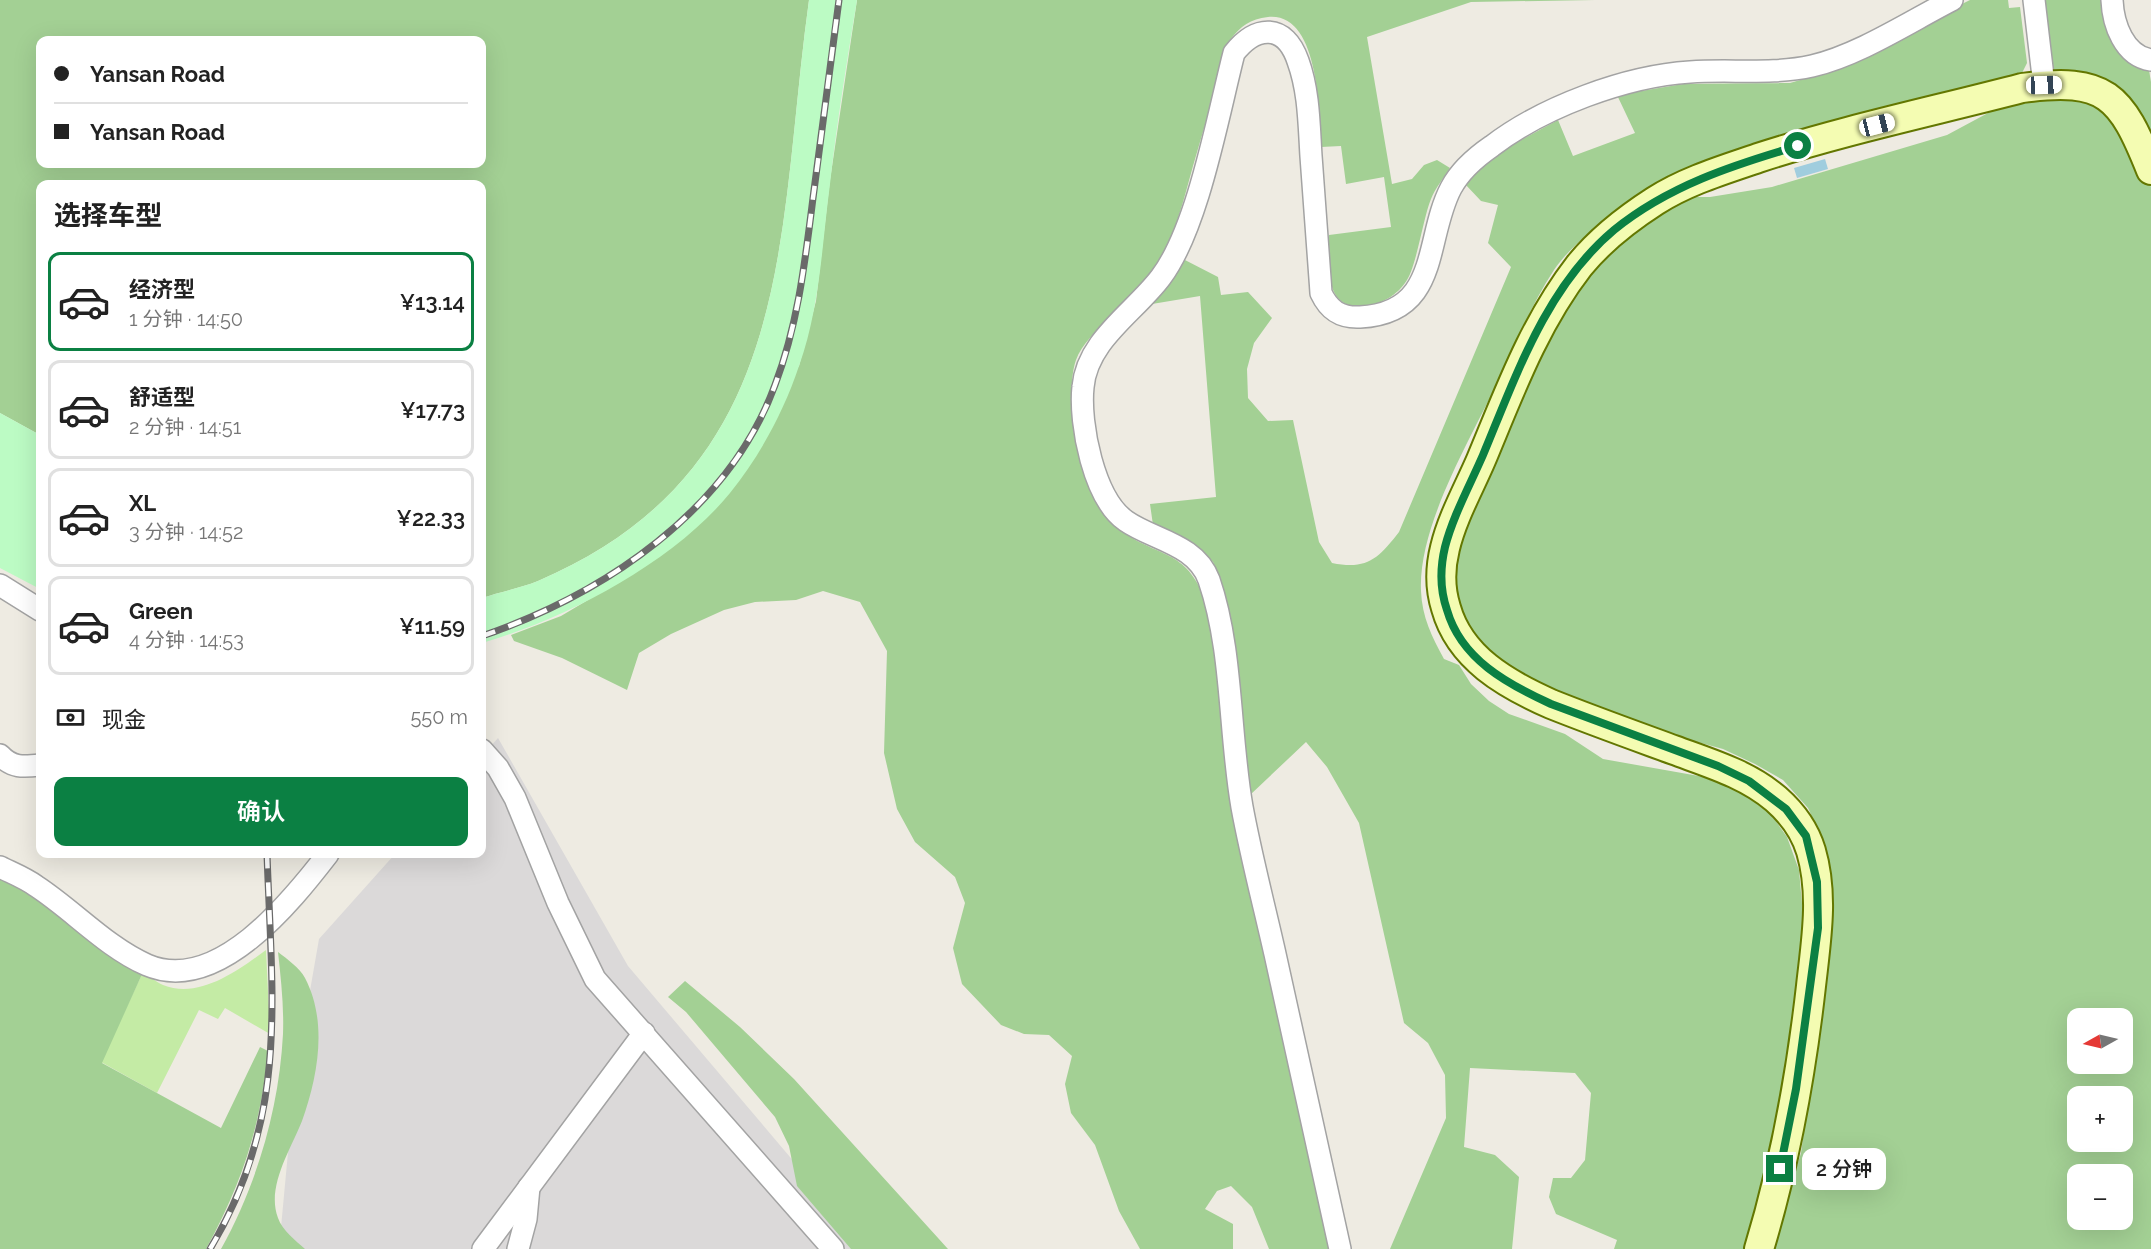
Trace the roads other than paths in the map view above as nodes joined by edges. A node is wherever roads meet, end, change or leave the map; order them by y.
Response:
1 (1952, 0) edge
2 (2034, 0) edge
3 (2112, 0) edge
4 (2151, 60) edge
5 (2044, 85) junction
6 (2151, 170) edge
7 (0, 585) edge
8 (36, 608) edge
9 (486, 754) edge
10 (0, 755) edge
11 (36, 765) edge
12 (325, 858) edge
13 (0, 867) edge
14 (644, 1033) junction
15 (529, 1187) junction
16 (483, 1249) edge
17 (519, 1249) edge
18 (834, 1249) edge
19 (1340, 1249) edge
20 (1760, 1249) edge

1 - 19 street
2 - 5 street
3 - 4 street
5 - 6 main road
5 - 20 main road
7 - 8 street
9 - 14 street
10 - 11 street
12 - 13 street
14 - 15 street
14 - 18 street
15 - 16 street
15 - 17 street

